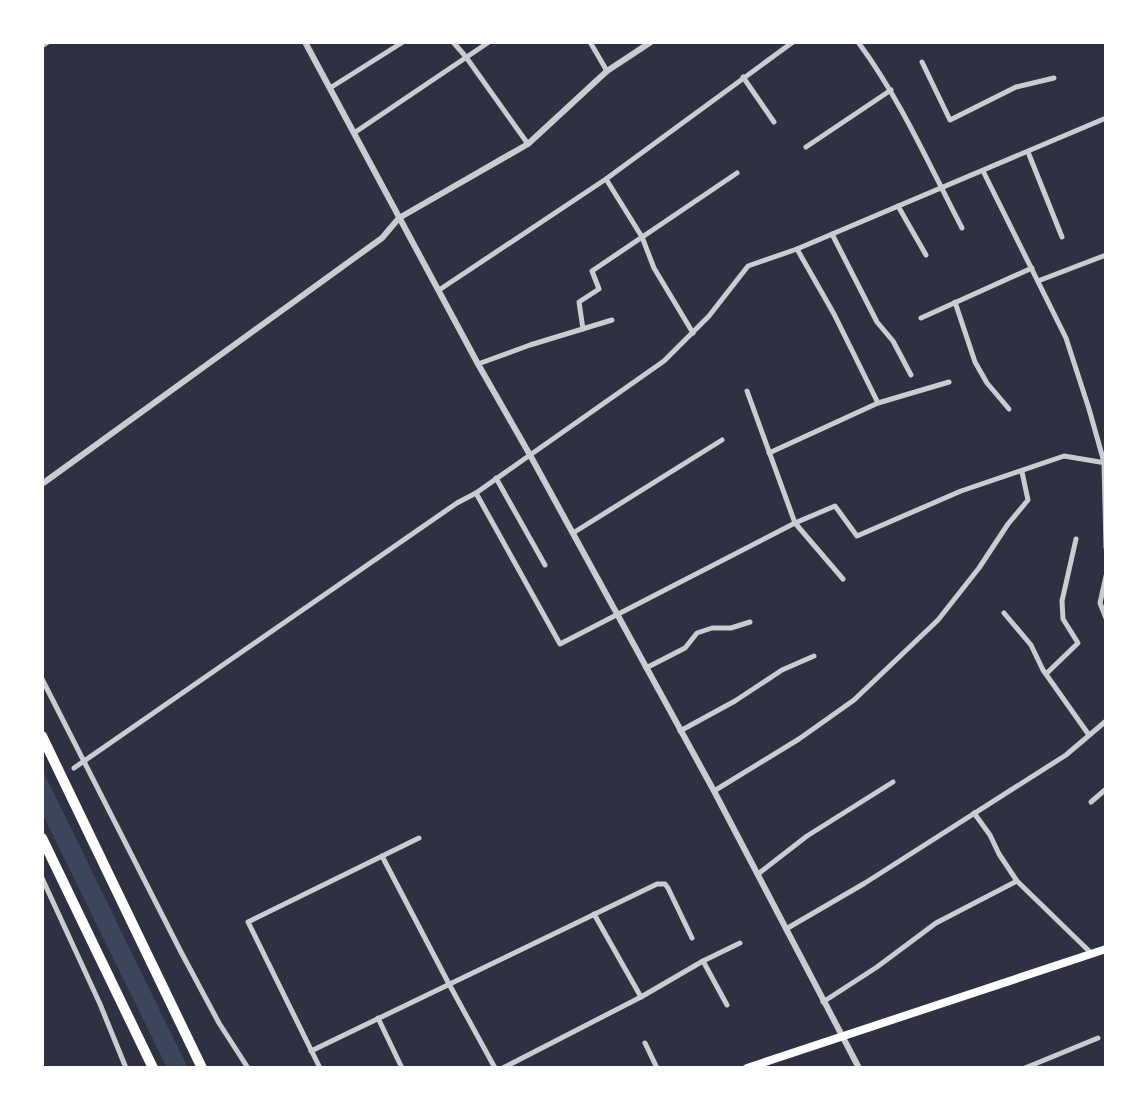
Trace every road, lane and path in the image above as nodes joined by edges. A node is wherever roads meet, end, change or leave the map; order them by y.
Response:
1 (48, 42) edge
2 (305, 42) edge
3 (403, 42) edge
4 (453, 42) edge
5 (489, 42) edge
6 (590, 42) edge
7 (651, 42) edge
8 (793, 42) edge
9 (858, 42) edge
10 (42, 46) edge
11 (466, 57) junction
12 (922, 62) dead end
13 (607, 71) junction
14 (743, 77) junction
15 (1054, 78) dead end
16 (330, 88) junction
17 (891, 90) junction
18 (1106, 118) edge
19 (774, 122) dead end
20 (354, 133) junction
21 (528, 144) junction
22 (806, 147) dead end
23 (1028, 152) junction
24 (983, 171) junction
25 (737, 173) dead end
26 (606, 179) junction
27 (941, 188) junction
28 (898, 206) junction
29 (399, 218) junction
30 (962, 228) dead end
31 (832, 234) junction
32 (642, 237) junction
33 (1062, 237) dead end
34 (797, 249) junction
35 (926, 255) dead end
36 (1106, 255) edge
37 (1032, 268) junction
38 (1038, 281) junction
39 (439, 290) junction
40 (955, 302) junction
41 (921, 318) dead end
42 (612, 320) dead end
43 (583, 329) junction
44 (693, 333) junction
45 (478, 364) junction
46 (911, 375) dead end
47 (949, 382) dead end
48 (747, 391) dead end
49 (878, 403) junction
50 (1009, 409) dead end
51 (722, 440) dead end
52 (769, 453) junction
53 (530, 455) junction
54 (1105, 462) edge
55 (1022, 472) junction
56 (496, 478) junction
57 (42, 484) edge
58 (476, 493) junction
59 (795, 523) junction
60 (573, 533) junction
61 (1076, 539) dead end
62 (1106, 548) edge
63 (545, 565) dead end
64 (1106, 576) edge
65 (843, 579) dead end
66 (1004, 613) dead end
67 (618, 614) junction
68 (1106, 618) edge
69 (750, 622) dead end
70 (814, 656) dead end
71 (646, 668) junction
72 (1046, 674) junction
73 (42, 679) edge
74 (1106, 721) edge
75 (680, 731) junction
76 (1089, 735) junction
77 (42, 736) edge
78 (84, 760) junction
79 (74, 768) dead end
80 (893, 782) dead end
81 (1106, 789) edge
82 (714, 791) junction
83 (1091, 802) dead end
84 (974, 813) junction
85 (42, 838) edge
86 (419, 838) dead end
87 (382, 856) junction
88 (758, 874) junction
89 (42, 878) edge
90 (1017, 881) junction
91 (594, 914) junction
92 (786, 929) junction
93 (692, 938) dead end
94 (740, 943) dead end
95 (1106, 949) edge
96 (1092, 954) junction
97 (703, 961) junction
98 (449, 984) junction
99 (641, 997) junction
100 (823, 1002) junction
101 (727, 1005) dead end
102 (378, 1018) junction
103 (841, 1036) junction
104 (1098, 1038) dead end
105 (645, 1043) dead end
106 (311, 1051) junction
107 (126, 1068) edge
108 (153, 1068) edge
109 (202, 1068) edge
110 (248, 1068) edge
111 (320, 1068) edge
112 (402, 1068) edge
113 (495, 1068) edge
114 (503, 1068) edge
115 (657, 1068) edge
116 (747, 1068) edge
117 (859, 1068) edge
118 (1025, 1068) edge

1 - 10 street
2 - 16 street
3 - 16 street
4 - 11 street
5 - 11 street
6 - 13 street
7 - 13 street
8 - 14 street
9 - 17 street
11 - 20 street
11 - 21 street
12 - 15 street
13 - 21 street
14 - 19 street
14 - 26 street
16 - 20 street
17 - 22 street
17 - 27 street
18 - 23 street
20 - 29 street
21 - 29 street
23 - 24 street
23 - 33 street
24 - 27 street
24 - 37 street
25 - 32 street
26 - 32 street
26 - 39 street
27 - 28 street
27 - 30 street
28 - 31 street
28 - 35 street
29 - 39 street
29 - 57 street
31 - 34 street
31 - 46 street
32 - 43 street
32 - 44 street
34 - 44 street
34 - 49 street
36 - 38 street
37 - 38 street
37 - 40 street
38 - 54 street
39 - 45 street
40 - 41 street
40 - 50 street
42 - 43 street
43 - 45 street
44 - 53 street
45 - 53 street
47 - 49 street
48 - 52 street
49 - 52 street
51 - 60 street
52 - 59 street
53 - 56 street
53 - 60 street
54 - 55 street
54 - 62 street
55 - 59 street
55 - 82 street
56 - 58 street
56 - 63 street
58 - 67 street
58 - 78 street
59 - 65 street
59 - 67 street
60 - 67 street
61 - 72 street
64 - 68 street
66 - 72 street
67 - 71 street
69 - 71 street
70 - 75 street
71 - 75 street
72 - 76 street
73 - 78 street
74 - 76 street
75 - 82 street
76 - 84 street
77 - 109 highway
78 - 79 street
78 - 110 street
80 - 88 street
81 - 83 street
82 - 88 street
84 - 90 street
84 - 92 street
85 - 108 highway
86 - 87 street
87 - 98 street
87 - 106 street
88 - 92 street
89 - 107 street
90 - 96 street
90 - 100 street
91 - 93 street
91 - 98 street
91 - 99 street
92 - 100 street
94 - 97 street
95 - 96 main road
96 - 103 main road
97 - 99 street
97 - 101 street
98 - 102 street
98 - 113 street
99 - 114 street
100 - 103 street
102 - 106 street
102 - 112 street
103 - 116 main road
103 - 117 street
104 - 118 street
105 - 115 street
106 - 111 street

